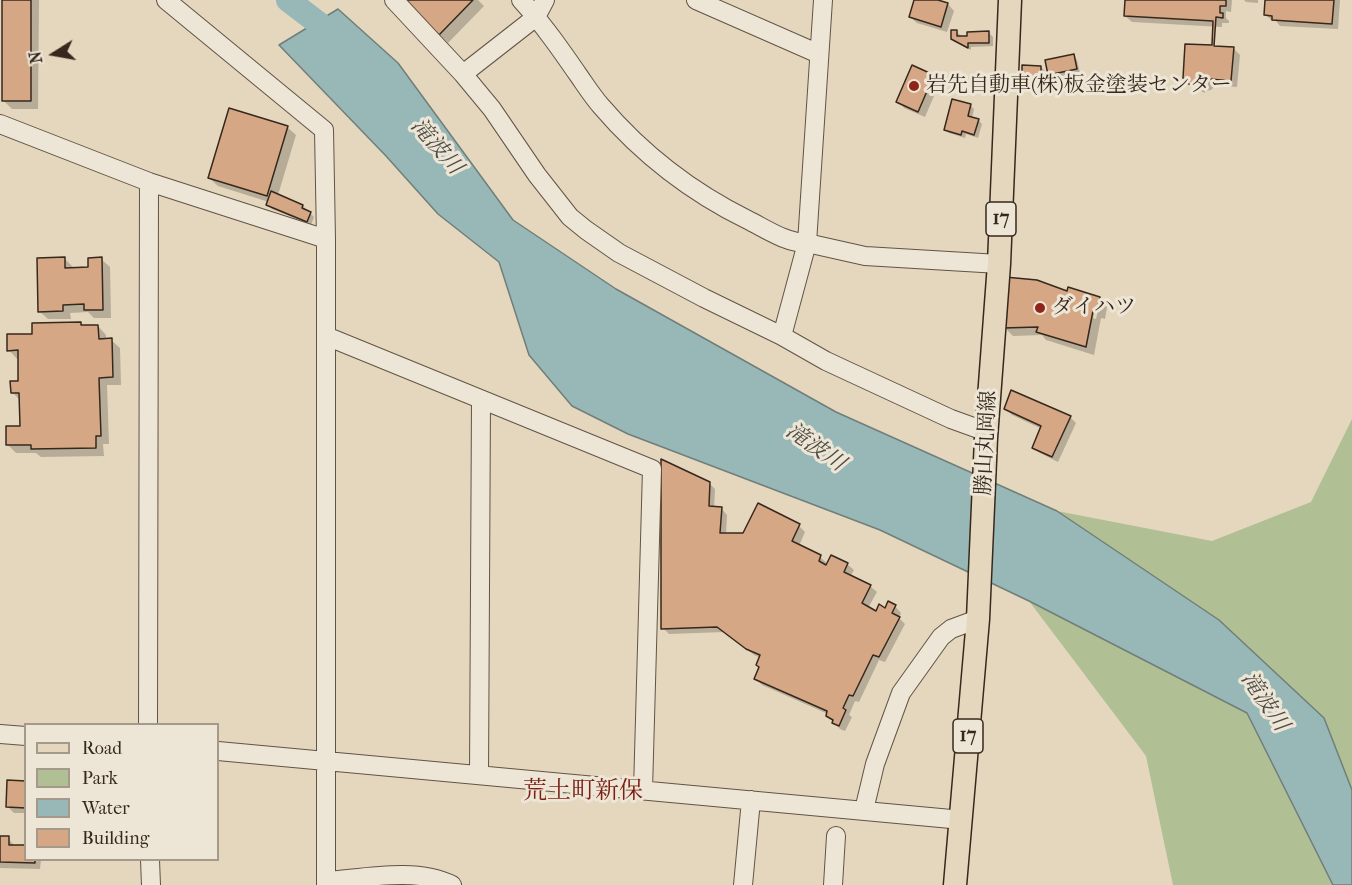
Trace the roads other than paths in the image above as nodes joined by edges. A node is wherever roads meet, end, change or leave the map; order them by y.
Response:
1 (166, 0) edge
2 (394, 0) edge
3 (521, 0) edge
4 (545, 0) edge
5 (696, 0) edge
6 (823, 0) edge
7 (1010, 0) edge
8 (536, 17) junction
9 (819, 54) junction
10 (463, 75) junction
11 (0, 124) edge
12 (149, 182) junction
13 (326, 239) junction
14 (807, 243) junction
15 (999, 264) junction
16 (326, 336) junction
17 (782, 336) junction
18 (481, 400) junction
19 (986, 435) junction
20 (978, 619) junction
21 (147, 723) edge
22 (0, 734) edge
23 (24, 736) edge
24 (219, 751) edge
25 (327, 762) junction
26 (479, 775) junction
27 (643, 790) junction
28 (751, 800) junction
29 (864, 810) junction
30 (962, 820) junction
31 (836, 836) dead end
32 (150, 861) edge
33 (327, 883) edge
34 (151, 885) edge
35 (452, 885) edge
36 (743, 885) edge
37 (833, 885) edge
38 (955, 885) edge

1 - 13 street
2 - 10 street
3 - 8 street
4 - 8 street
5 - 9 street
6 - 9 street
7 - 15 main road, 勝山丸岡線 / 17
8 - 10 street
8 - 14 street
9 - 14 street
10 - 17 street
11 - 12 street
12 - 13 street
12 - 21 street
13 - 16 street
14 - 15 street
14 - 17 street
15 - 19 main road, 勝山丸岡線 / 17
16 - 18 street
16 - 25 street
17 - 19 street
18 - 26 street
18 - 27 street
19 - 20 main road, 勝山丸岡線 / 17
20 - 29 street
20 - 30 main road, 勝山丸岡線 / 17
22 - 23 street
24 - 25 street
25 - 26 street
25 - 33 street
26 - 27 street
27 - 28 street
28 - 29 street
28 - 36 street
29 - 30 street
30 - 38 main road, 勝山丸岡線 / 17
31 - 37 street
32 - 34 street
33 - 35 street

